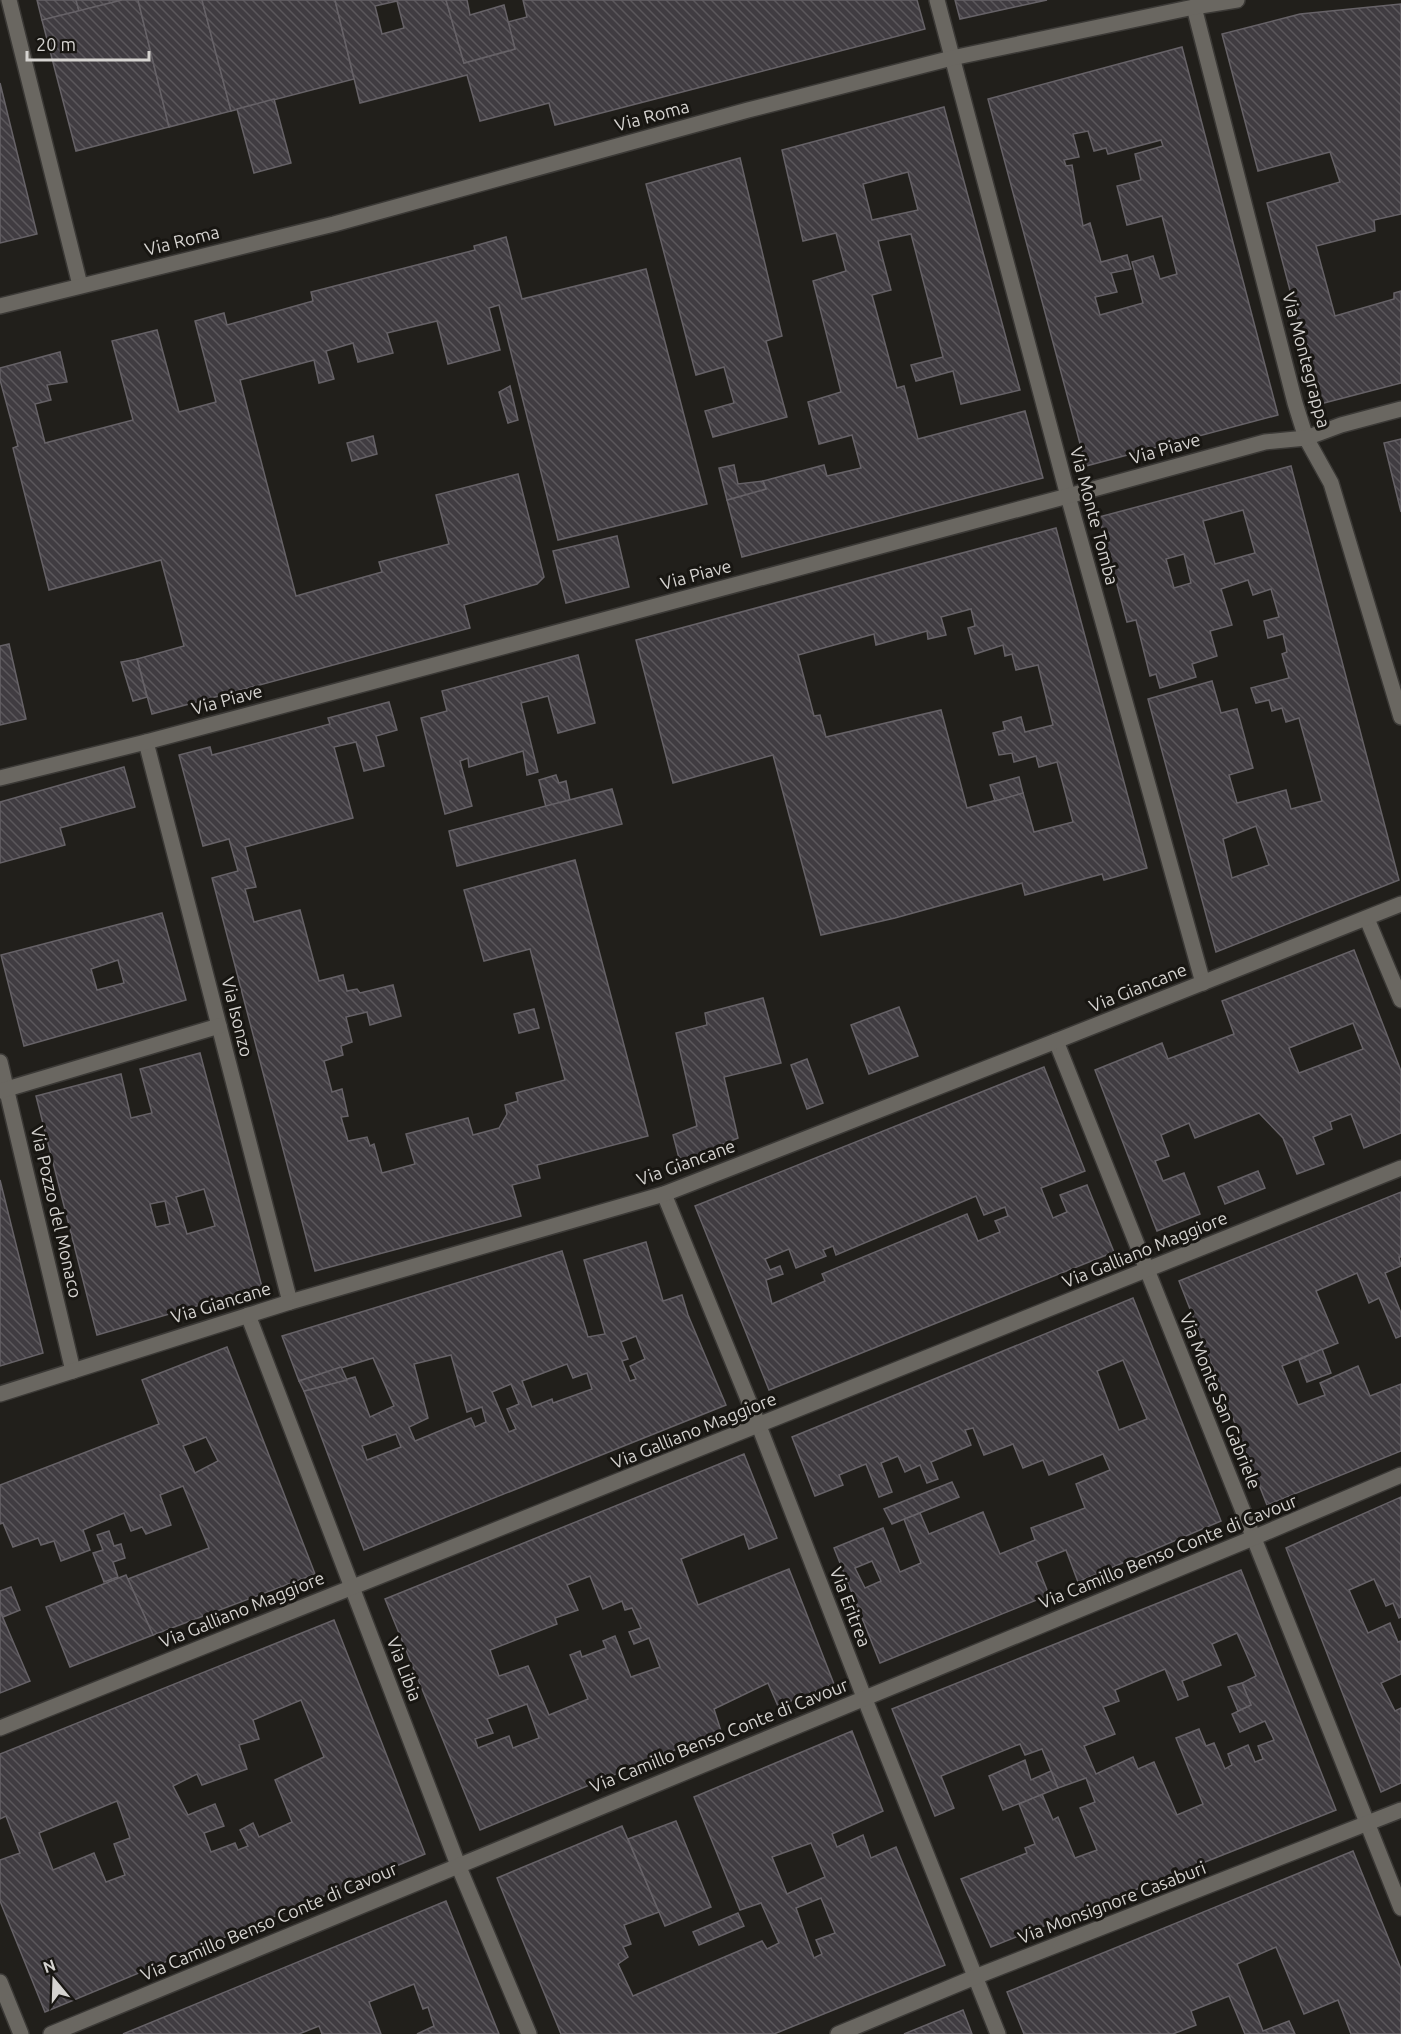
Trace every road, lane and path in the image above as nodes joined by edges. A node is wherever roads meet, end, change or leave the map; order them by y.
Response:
1 (9, 0) edge
2 (937, 0) edge
3 (1237, 0) edge
4 (1194, 7) junction
5 (952, 58) junction
6 (80, 285) junction
7 (0, 306) edge
8 (1401, 409) edge
9 (1306, 438) junction
10 (1068, 496) junction
11 (1401, 717) edge
12 (146, 742) junction
13 (0, 778) edge
14 (1401, 904) edge
15 (1367, 919) junction
16 (1203, 983) junction
17 (1401, 1000) edge
18 (219, 1026) junction
19 (1056, 1041) junction
20 (0, 1062) edge
21 (4, 1090) edge
22 (1401, 1168) edge
23 (664, 1194) junction
24 (1147, 1271) junction
25 (290, 1302) junction
26 (248, 1315) junction
27 (73, 1371) junction
28 (0, 1394) edge
29 (759, 1426) junction
30 (1401, 1475) edge
31 (1253, 1539) junction
32 (352, 1587) junction
33 (864, 1697) junction
34 (0, 1728) edge
35 (1401, 1810) edge
36 (1367, 1824) junction
37 (458, 1865) junction
38 (1401, 1908) edge
39 (975, 1977) junction
40 (0, 1982) edge
41 (21, 2034) edge
42 (51, 2034) edge
43 (529, 2034) edge
44 (838, 2034) edge
45 (998, 2034) edge

1 - 6 street
2 - 5 street, Via Monte Tomba
3 - 4 street, Via Roma
4 - 5 street, Via Roma
4 - 9 street, Via Montegrappa
5 - 6 street, Via Roma
5 - 10 street, Via Monte Tomba
6 - 7 street, Via Roma
8 - 9 street, Via Piave
9 - 10 street, Via Piave
9 - 11 street, Via Montegrappa
10 - 12 street, Via Piave
10 - 16 street, Via Monte Tomba
12 - 13 street, Via Piave
12 - 18 street, Via Isonzo
14 - 15 street, Via Giancane
15 - 16 street, Via Giancane
15 - 17 street
16 - 19 street, Via Giancane
18 - 21 street
18 - 25 street, Via Isonzo
19 - 23 street, Via Giancane
19 - 24 street, Via Monte San Gabriele
20 - 21 street, Via Pozzo del Monaco
21 - 27 street, Via Pozzo del Monaco
22 - 24 street, Via Galliano Maggiore
23 - 25 street, Via Giancane
23 - 29 street, Via Eritrea
24 - 29 street, Via Galliano Maggiore
24 - 31 street, Via Monte San Gabriele
25 - 26 street, Via Giancane
26 - 27 street, Via Giancane
26 - 32 street, Via Libia
27 - 28 street, Via Giancane
29 - 32 street, Via Galliano Maggiore
29 - 33 street, Via Eritrea
30 - 31 street, Via Camillo Benso Conte di Cavour
31 - 33 street, Via Camillo Benso Conte di Cavour
31 - 36 street, Via Monte San Gabriele
32 - 34 street, Via Galliano Maggiore
32 - 37 street, Via Libia
33 - 37 street, Via Camillo Benso Conte di Cavour
33 - 39 street, Via Eritrea
35 - 36 street, Via Monsignore Casaburi
36 - 38 street, Via Monte San Gabriele
36 - 39 street, Via Monsignore Casaburi
37 - 42 street, Via Camillo Benso Conte di Cavour
37 - 43 street, Via Libia
39 - 44 street, Via Monsignore Casaburi
39 - 45 street, Via Eritrea
40 - 41 street

